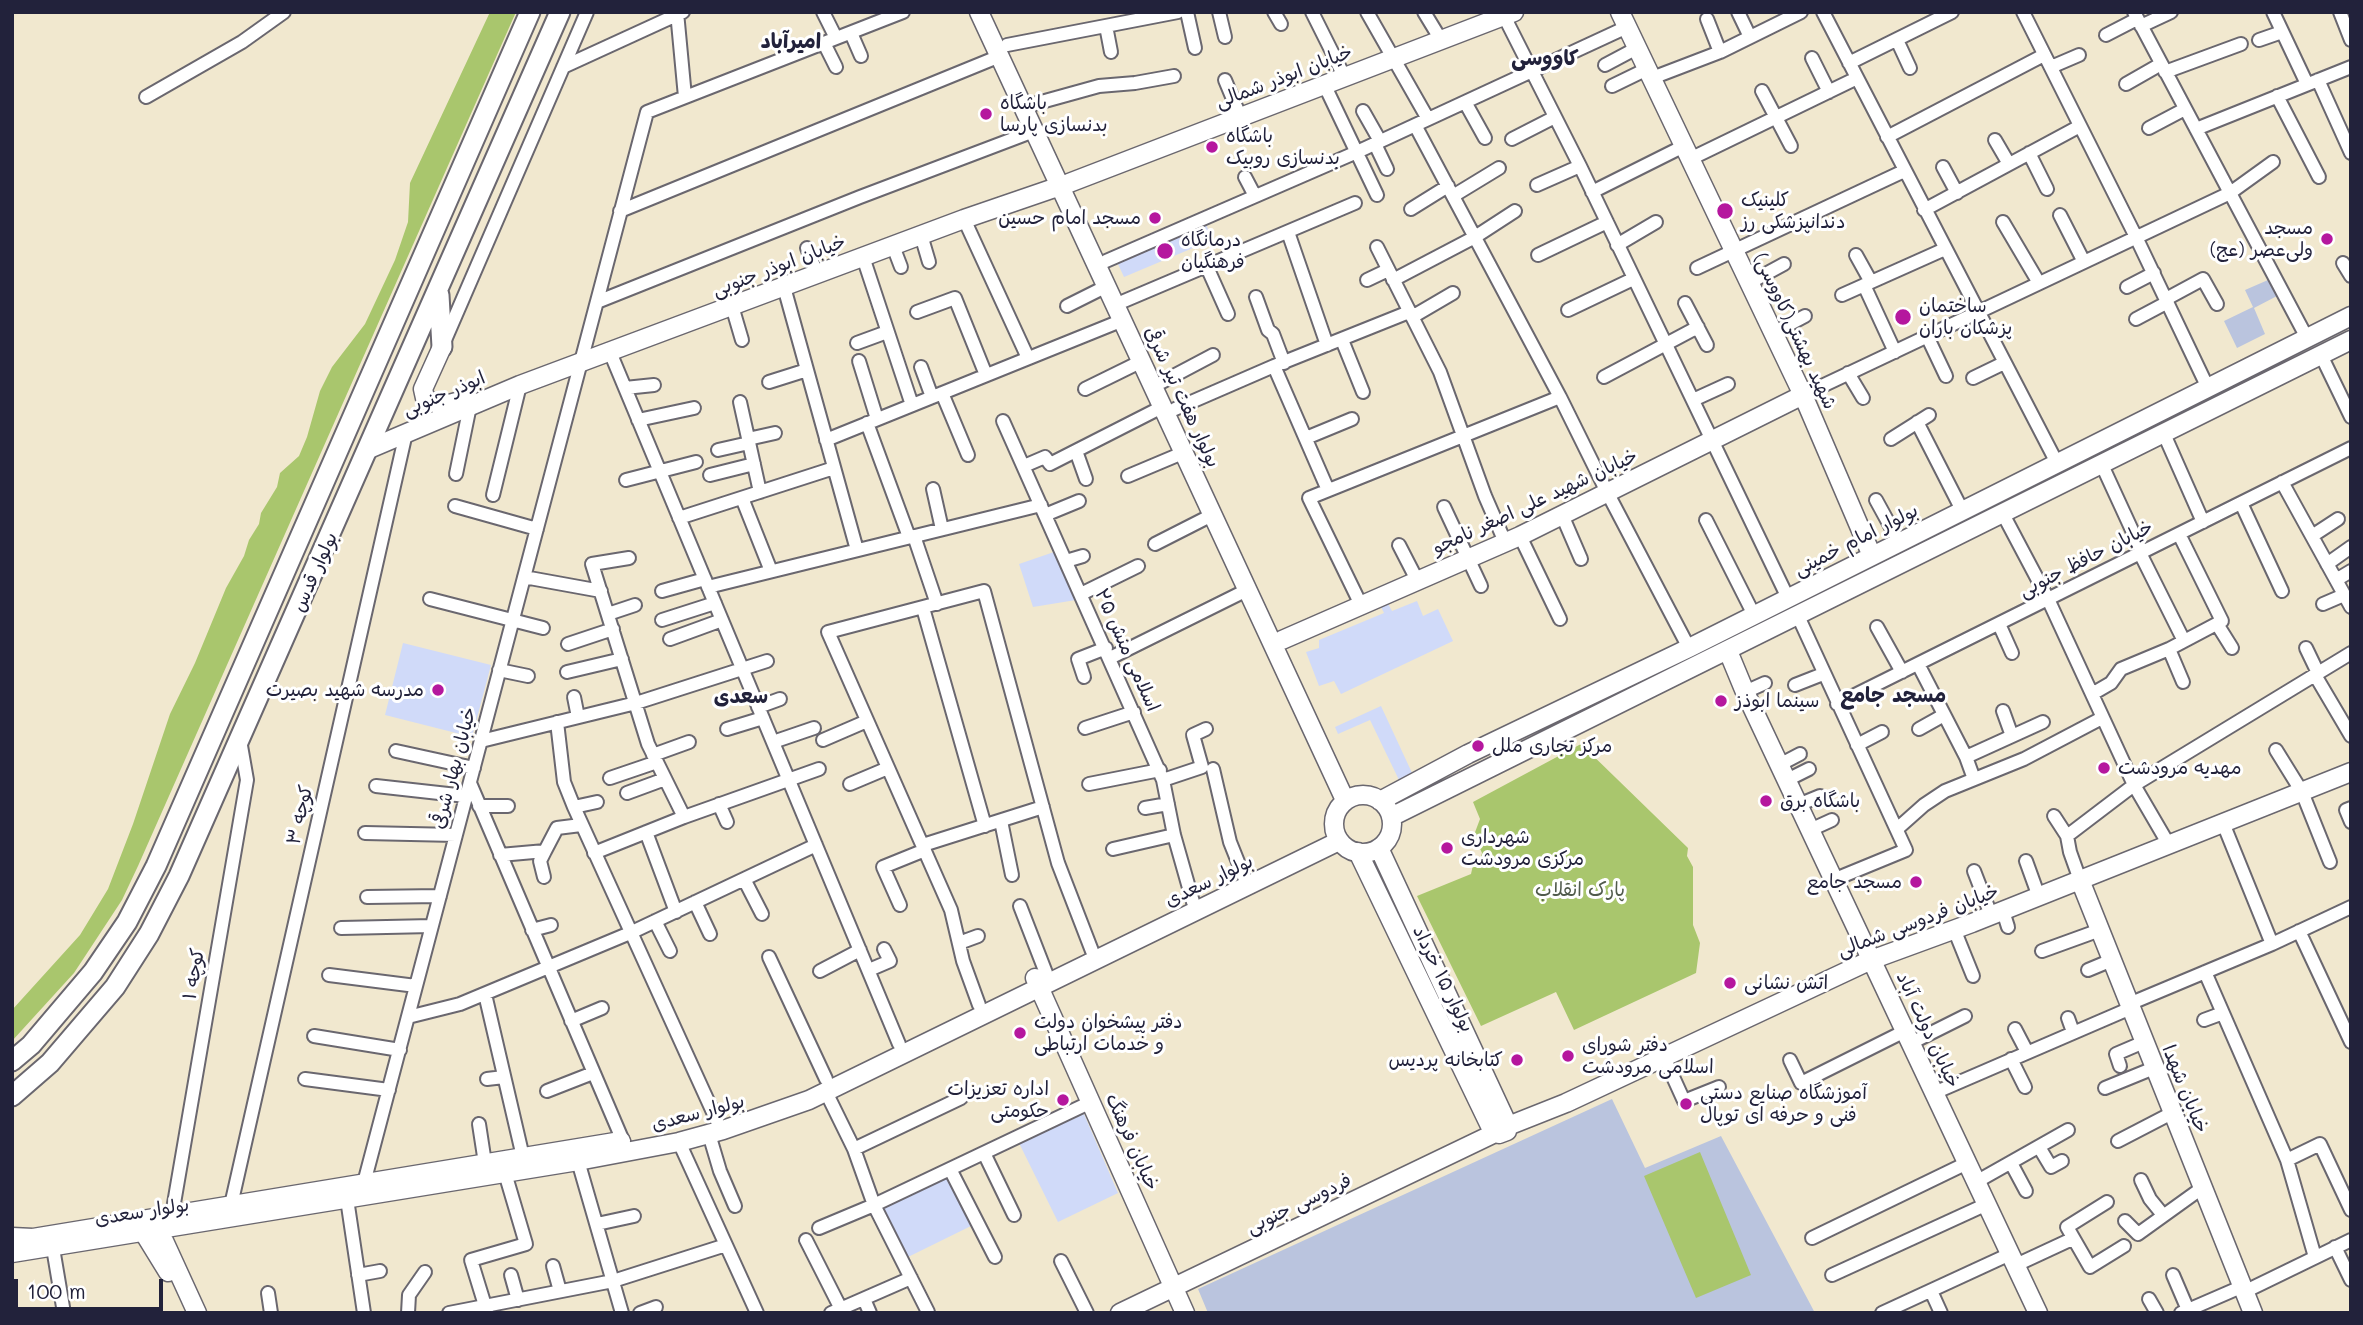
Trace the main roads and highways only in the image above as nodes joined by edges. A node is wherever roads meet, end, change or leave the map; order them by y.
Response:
1 (530, 12) edge
2 (560, 12) edge
3 (979, 12) edge
4 (992, 12) edge
5 (1503, 15) edge
6 (1623, 20) edge
7 (1003, 51) junction
8 (1064, 185) junction
9 (439, 291) junction
10 (2351, 316) edge
11 (2351, 340) edge
12 (442, 347) joint
13 (518, 386) junction
14 (1803, 395) junction
15 (1169, 407) junction
16 (369, 449) junction
17 (1198, 468) junction
18 (1872, 556) junction
19 (1282, 640) junction
20 (1728, 651) junction
21 (2351, 772) edge
22 (1351, 798) junction
23 (1381, 801) junction
24 (1391, 817) junction
25 (1337, 835) junction
26 (1379, 848) junction
27 (1358, 852) junction
28 (2080, 880) junction
29 (1871, 960) junction
30 (1040, 980) junction
31 (12, 1060) edge
32 (826, 1086) junction
33 (12, 1096) edge
34 (1500, 1126) junction
35 (713, 1127) junction
36 (151, 1231) junction
37 (12, 1237) edge
38 (12, 1253) edge
39 (1174, 1287) junction
40 (194, 1308) edge
41 (1120, 1313) edge
42 (1185, 1313) edge
43 (2038, 1313) edge
44 (2253, 1313) edge

1 - 31 main road, بولوار قدس
2 - 9 main road, بولوار قدس
3 - 7 main road, بولوار هفت تیر شرقی
4 - 7 main road, بولوار هفت تیر شرقی
5 - 8 main road, خیابان ابوذر شمالی
6 - 14 main road, شهید بهشتی(کاووسی)
7 - 8 main road, بولوار هفت تیر شرقی
7 - 8 main road, بولوار هفت تیر شرقی
8 - 13 main road, خیابان ابوذر جنوبی
8 - 15 main road, بولوار هفت تیر شرقی
8 - 15 main road, بولوار هفت تیر شرقی
9 - 12 main road
9 - 16 main road, بولوار قدس
10 - 18 main road, بولوار امام خمینی
11 - 20 main road
12 - 13 main road, ابوذر جنوبی
13 - 16 main road, ابوذر جنوبی
14 - 18 main road, شهید بهشتی(کاووسی)
14 - 19 main road, خیابان شهید علی اصغر نامجو
15 - 17 main road, بولوار هفت تیر شرقی
15 - 17 main road, بولوار هفت تیر شرقی
16 - 33 main road, بولوار قدس
17 - 19 main road, بولوار هفت تیر شرقی
17 - 22 main road, بولوار هفت تیر شرقی
18 - 23 main road, بولوار امام خمینی
19 - 22 main road, بولوار هفت تیر شرقی
20 - 24 main road
20 - 29 main road, خیابان دولت آباد
21 - 28 main road, خیابان فردوسی شمالی
22 - 23 main road
22 - 25 main road
23 - 24 main road
24 - 26 main road
25 - 27 main road
25 - 30 main road, بولوار سعدی
25 - 30 main road, بولوار سعدی
26 - 27 main road
26 - 34 main road, بولوار ۱۵ خرداد
27 - 34 main road, بولوار ۱۵ خرداد
28 - 29 main road, خیابان فردوسی شمالی
28 - 44 main road, خیابان شهدا
29 - 34 main road, خیابان فردوسی شمالی
29 - 43 main road, خیابان دولت آباد
30 - 32 main road, بولوار سعدی
30 - 32 main road, بولوار سعدی
30 - 39 main road, خیابان فرهنگ
32 - 35 main road, بولوار سعدی
34 - 39 main road, فردوسی جنوبی
35 - 36 main road, بولوار سعدی
35 - 37 main road, بولوار سعدی
36 - 38 main road, بولوار سعدی
36 - 40 main road
39 - 41 main road, فردوسی جنوبی
39 - 42 main road, خیابان فرهنگ

